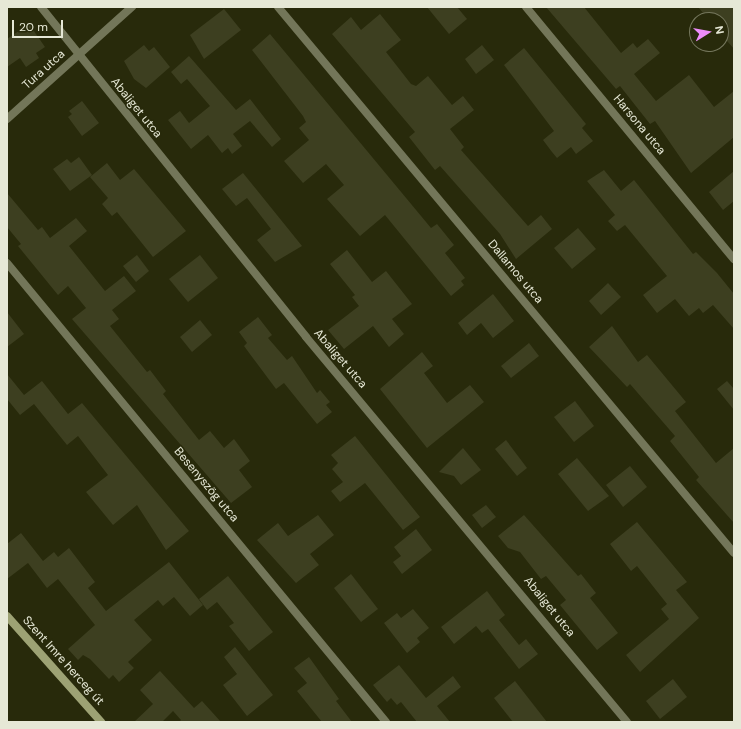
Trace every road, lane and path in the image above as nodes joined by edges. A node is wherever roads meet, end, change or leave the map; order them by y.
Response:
1 (41, 7) edge
2 (132, 7) edge
3 (278, 7) edge
4 (526, 7) edge
5 (78, 56) junction
6 (7, 119) edge
7 (734, 259) edge
8 (7, 264) edge
9 (734, 553) edge
10 (7, 616) edge
11 (101, 722) edge
12 (386, 722) edge
13 (627, 722) edge

1 - 5 street, Abaliget utca
2 - 5 street, Tura utca
3 - 9 street, Dallamos utca
4 - 7 street, Harsona utca
5 - 6 street, Tura utca
5 - 13 street, Abaliget utca
8 - 12 street, Besenyszög utca
10 - 11 street, Szent Imre herceg út

